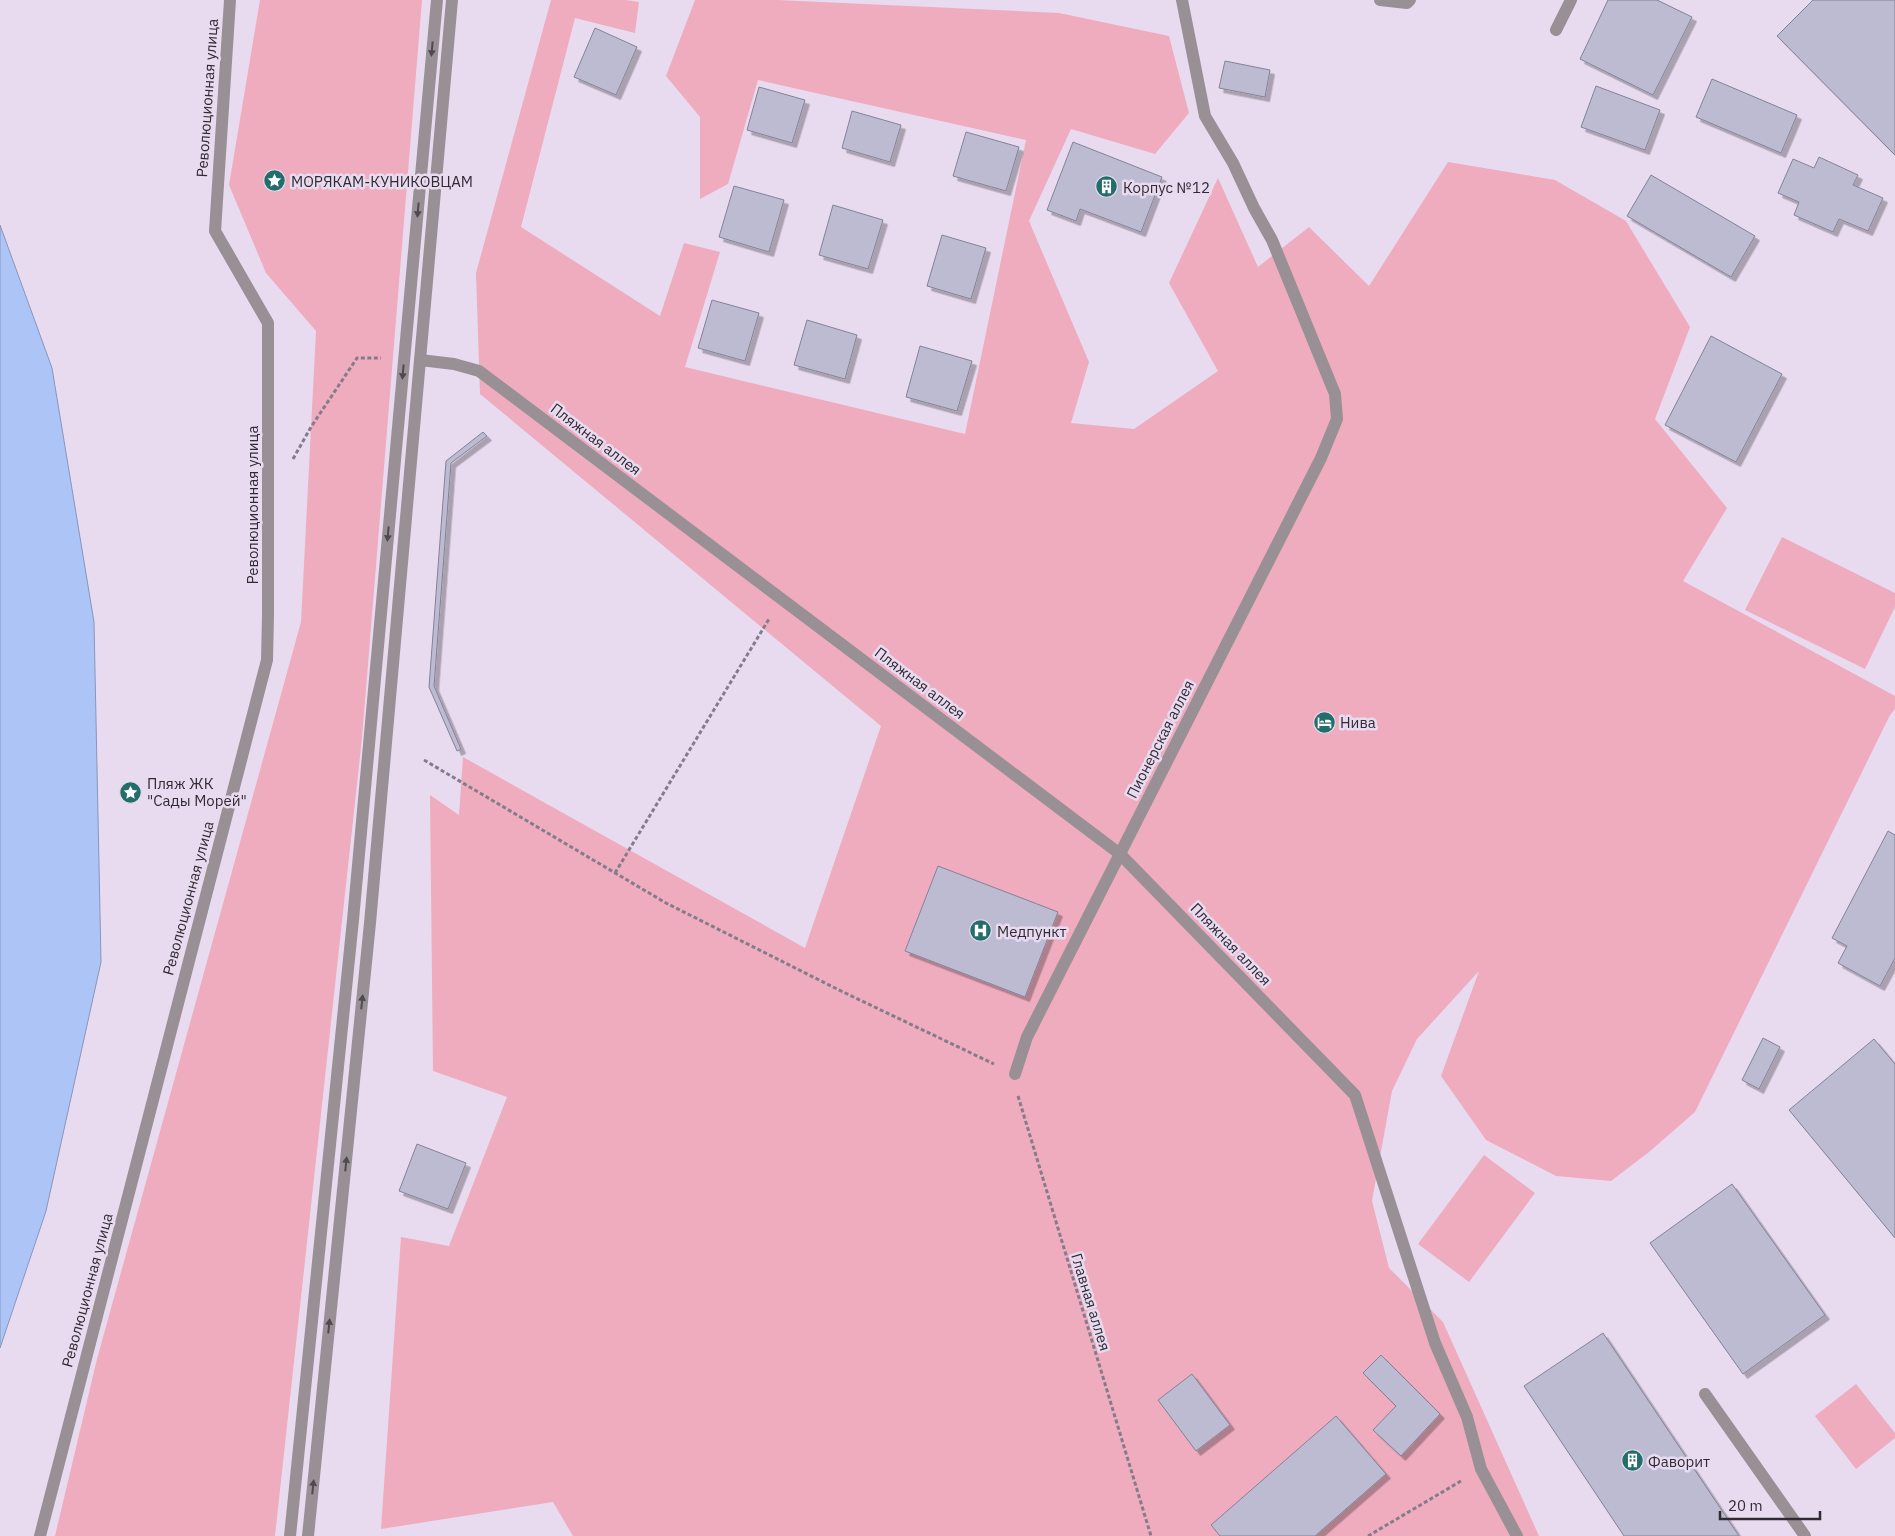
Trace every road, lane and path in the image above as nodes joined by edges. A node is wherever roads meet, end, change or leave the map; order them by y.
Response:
1 (230, 0) edge
2 (437, 0) edge
3 (452, 0) edge
4 (1182, 0) edge
5 (1380, 0) edge
6 (1410, 0) edge
7 (1570, 0) edge
8 (1556, 30) dead end
9 (404, 359) junction
10 (420, 360) junction
11 (288, 467) dead end
12 (781, 599) junction
13 (424, 760) dead end
14 (1120, 854) junction
15 (615, 873) junction
16 (1015, 1074) junction
17 (1705, 1394) dead end
18 (1481, 1469) junction
19 (40, 1536) edge
20 (290, 1536) edge
21 (308, 1536) edge
22 (1150, 1536) edge
23 (1368, 1536) edge
24 (1517, 1536) edge
25 (1805, 1536) edge

1 - 19 street, Революционная улица
2 -> 9 street
3 - 10 street
4 - 14 street, Пионерская аллея
5 - 6 street
7 - 8 street
9 - 11 path
9 -> 20 street
10 - 12 street, Пляжная аллея
21 -> 10 street
12 - 14 street, Пляжная аллея
12 - 15 path
13 - 15 path
14 - 16 street, Пионерская аллея
14 - 18 street, Пляжная аллея
15 - 16 path
16 - 22 path, Главная аллея
17 - 25 street
18 - 23 path
18 - 24 street

